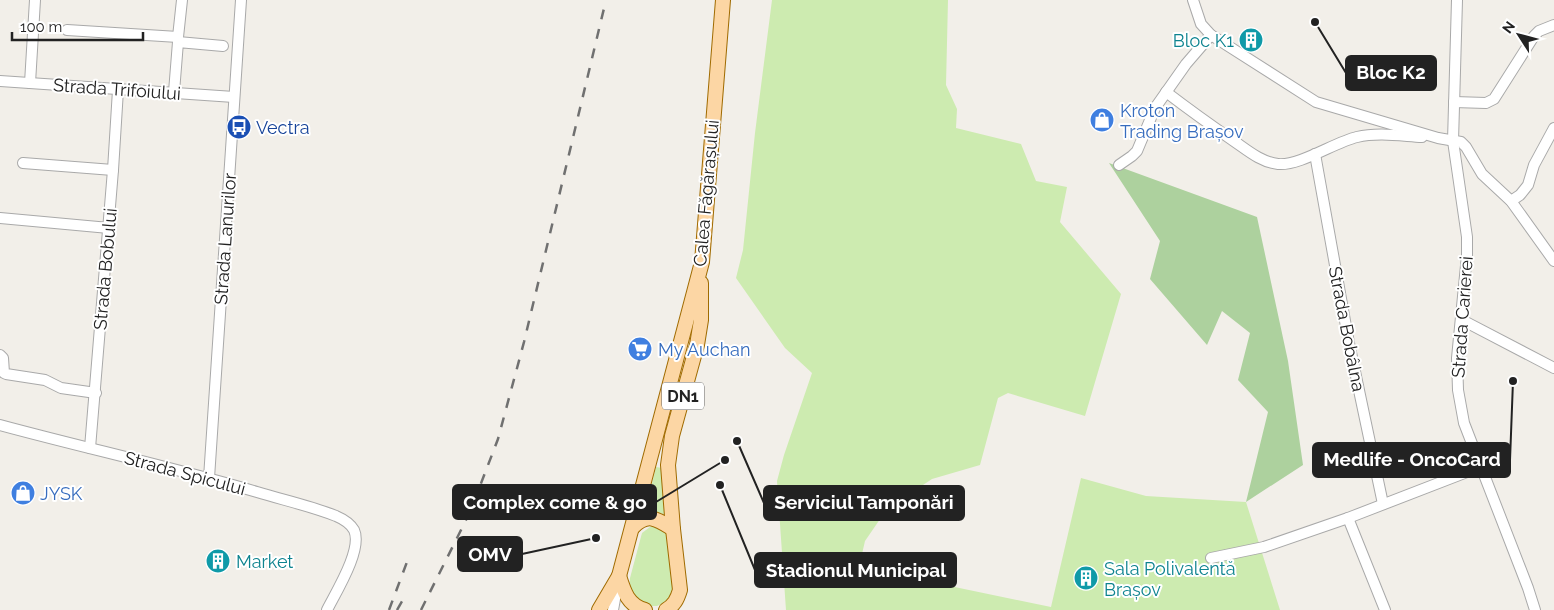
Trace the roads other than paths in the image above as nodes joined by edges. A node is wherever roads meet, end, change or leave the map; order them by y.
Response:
1 (35, 0) edge
2 (182, 0) edge
3 (241, 0) edge
4 (723, 0) edge
5 (1193, 0) edge
6 (1457, 0) edge
7 (1554, 25) edge
8 (67, 30) dead end
9 (1211, 35) junction
10 (178, 40) junction
11 (223, 46) dead end
12 (0, 81) edge
13 (30, 83) junction
14 (118, 90) junction
15 (174, 92) junction
16 (1166, 92) junction
17 (234, 97) junction
18 (1454, 102) junction
19 (1554, 128) edge
20 (1438, 138) junction
21 (1453, 141) junction
22 (1315, 154) junction
23 (23, 163) dead end
24 (1119, 164) dead end
25 (113, 170) junction
26 (1511, 201) junction
27 (0, 218) edge
28 (109, 228) junction
29 (1554, 261) edge
30 (702, 262) junction
31 (1462, 320) junction
32 (0, 355) edge
33 (1554, 368) edge
34 (96, 393) junction
35 (0, 425) edge
36 (90, 448) junction
37 (1480, 467) junction
38 (210, 478) junction
39 (1383, 504) junction
40 (1348, 518) junction
41 (633, 527) junction
42 (672, 529) junction
43 (1211, 558) dead end
44 (619, 576) junction
45 (671, 608) edge
46 (327, 610) edge
47 (599, 610) edge
48 (613, 610) edge
49 (645, 610) edge
50 (1384, 610) edge
51 (1535, 610) edge

1 - 13 street
2 - 10 street
3 - 17 street, Strada Lanurilor
4 - 30 main road, Calea Făgărașului / DN1
5 - 9 street
6 - 18 street, Strada Carierei
7 - 18 street
8 - 10 street
9 - 16 street
9 - 20 street
10 - 11 street
10 - 15 street
12 - 13 street, Strada Trifoiului
13 - 14 street, Strada Trifoiului
14 - 15 street, Strada Trifoiului
14 - 25 street, Strada Bobului
15 - 17 street, Strada Trifoiului
16 - 22 street
16 - 24 street
17 - 38 street, Strada Lanurilor
18 - 21 street, Strada Carierei
19 - 26 street
20 - 21 street
20 - 22 street
21 - 26 street
21 - 31 street, Strada Carierei
22 - 39 street, Strada Bobâlna
23 - 25 street
25 - 28 street, Strada Bobului
26 - 29 street
27 - 28 street
28 - 34 street, Strada Bobului
30 - 41 main road, Calea Făgărașului / DN1
30 - 42 main road, DN1
31 - 33 street
31 - 37 street, Strada Carierei
32 - 34 street
34 - 36 street, Strada Bobului
35 - 36 street, Strada Spicului
36 - 38 street, Strada Spicului
37 - 39 street
37 - 51 street, Strada Carierei
38 - 46 street, Strada Spicului
39 - 40 street
40 - 43 street
40 - 50 street
41 - 42 main road
41 - 44 main road, Calea Făgărașului / DN1
42 - 45 main road, DN1
44 - 47 main road, Calea Făgărașului / DN1
44 - 48 street
44 - 49 main road

